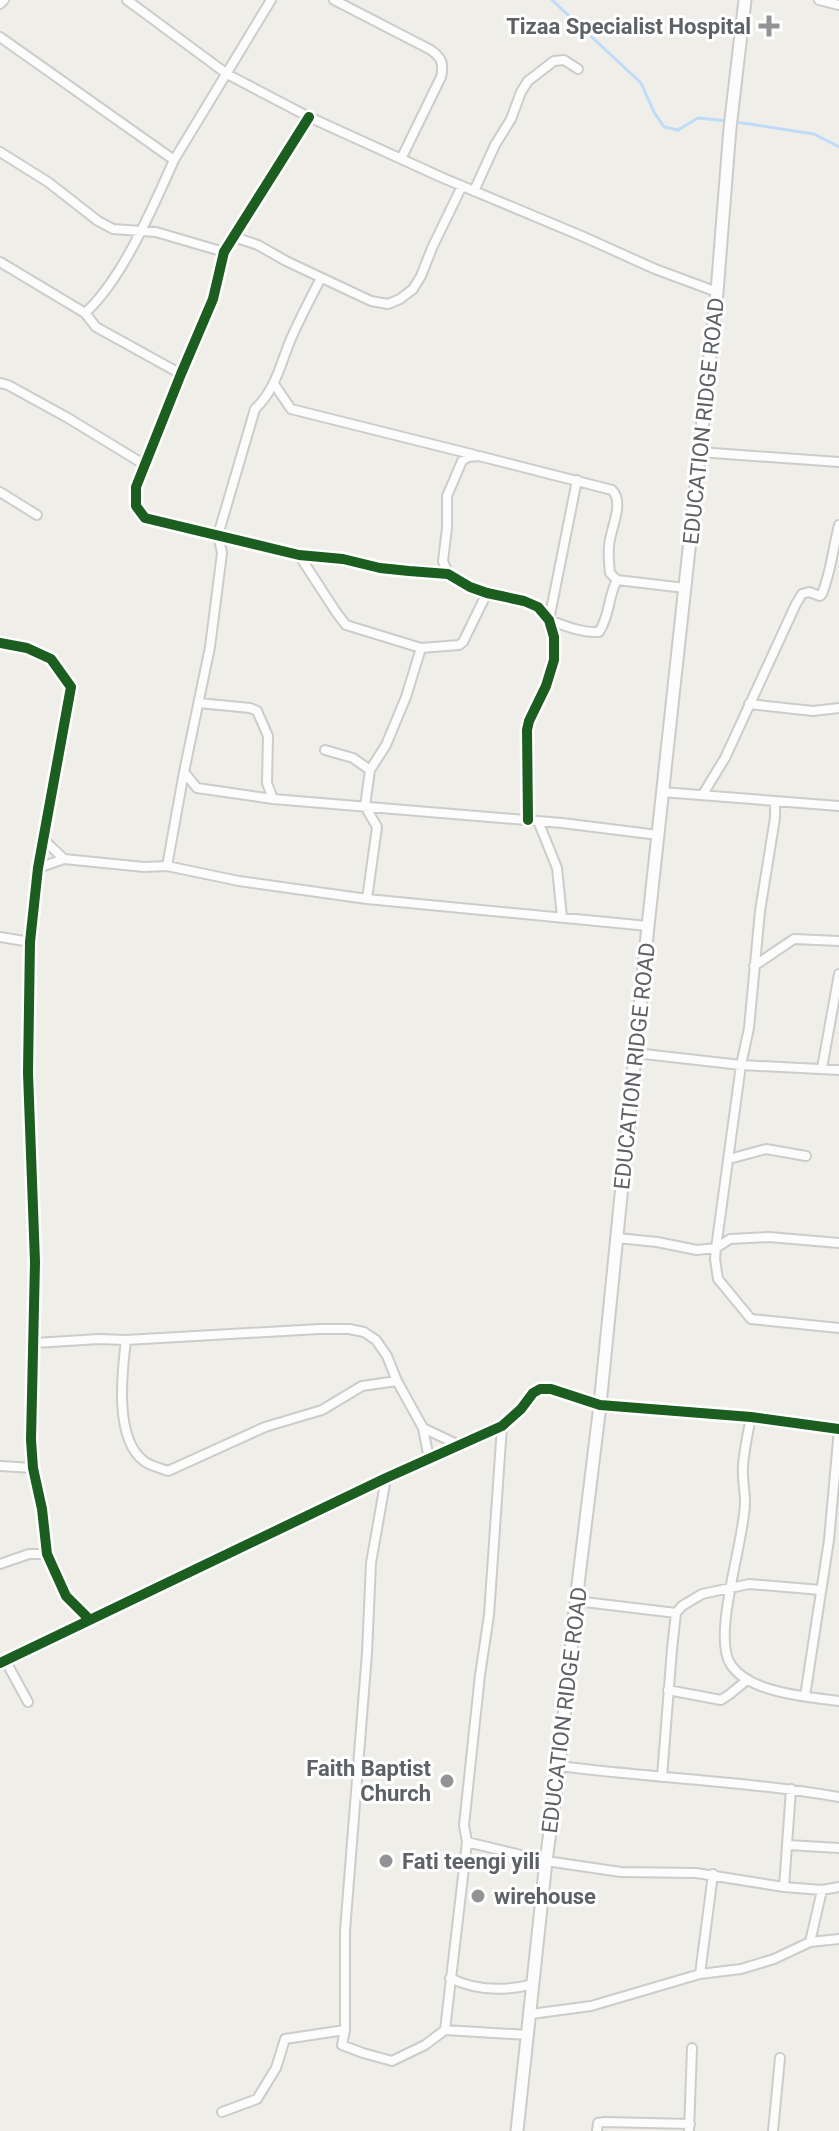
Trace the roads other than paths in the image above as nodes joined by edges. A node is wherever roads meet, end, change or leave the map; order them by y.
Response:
1 (127, 0) edge
2 (271, 0) edge
3 (334, 0) edge
4 (745, 0) edge
5 (819, 0) edge
6 (833, 2) edge
7 (0, 37) edge
8 (578, 69) dead end
9 (227, 74) junction
10 (309, 117) junction
11 (0, 152) edge
12 (401, 159) junction
13 (174, 160) junction
14 (462, 186) junction
15 (474, 191) junction
16 (142, 230) junction
17 (234, 237) junction
18 (224, 252) junction
19 (0, 262) edge
20 (321, 278) junction
21 (717, 292) junction
22 (85, 313) junction
23 (181, 374) junction
24 (0, 383) edge
25 (274, 384) junction
26 (699, 452) junction
27 (479, 456) junction
28 (839, 462) edge
29 (145, 465) junction
30 (577, 480) junction
31 (0, 492) edge
32 (37, 515) dead end
33 (839, 525) edge
34 (218, 535) junction
35 (299, 555) junction
36 (448, 574) junction
37 (617, 580) junction
38 (685, 588) junction
39 (487, 593) junction
40 (549, 620) junction
41 (0, 643) edge
42 (421, 648) junction
43 (199, 703) junction
44 (749, 704) junction
45 (839, 708) edge
46 (325, 750) dead end
47 (370, 770) junction
48 (184, 772) junction
49 (662, 792) junction
50 (703, 794) junction
51 (273, 799) junction
52 (775, 803) junction
53 (365, 806) junction
54 (839, 806) edge
55 (528, 820) junction
56 (538, 821) junction
57 (658, 835) junction
58 (43, 839) junction
59 (64, 859) junction
60 (167, 866) junction
61 (38, 868) junction
62 (367, 899) junction
63 (562, 917) junction
64 (648, 926) junction
65 (0, 937) edge
66 (839, 941) edge
67 (30, 942) junction
68 (754, 966) junction
69 (839, 974) edge
70 (635, 1053) junction
71 (741, 1065) junction
72 (822, 1068) junction
73 (839, 1070) edge
74 (806, 1156) dead end
75 (729, 1159) junction
76 (617, 1238) junction
77 (839, 1243) edge
78 (716, 1248) junction
79 (839, 1328) edge
80 (126, 1340) junction
81 (35, 1343) junction
82 (397, 1381) junction
83 (600, 1405) junction
84 (751, 1417) junction
85 (502, 1426) junction
86 (423, 1428) junction
87 (839, 1429) edge
88 (461, 1446) junction
89 (429, 1459) junction
90 (0, 1466) edge
91 (33, 1468) junction
92 (386, 1478) junction
93 (47, 1554) junction
94 (0, 1564) edge
95 (729, 1589) junction
96 (821, 1590) junction
97 (576, 1601) junction
98 (676, 1613) junction
99 (90, 1620) junction
100 (3, 1662) edge
101 (747, 1680) junction
102 (668, 1690) junction
103 (805, 1696) junction
104 (839, 1701) edge
105 (28, 1702) dead end
106 (559, 1766) junction
107 (662, 1777) junction
108 (791, 1789) junction
109 (839, 1797) edge
110 (467, 1842) junction
111 (788, 1845) junction
112 (839, 1848) edge
113 (546, 1861) junction
114 (713, 1874) junction
115 (784, 1887) junction
116 (839, 1887) edge
117 (822, 1890) junction
118 (839, 1939) edge
119 (810, 1942) junction
120 (700, 1974) junction
121 (450, 1978) junction
122 (534, 1984) junction
123 (531, 2014) junction
124 (345, 2030) junction
125 (445, 2030) junction
126 (528, 2035) junction
127 (692, 2048) dead end
128 (780, 2058) dead end
129 (222, 2112) dead end
130 (689, 2127) edge
131 (517, 2131) edge
132 (597, 2131) edge
133 (773, 2131) edge

1 - 9 street
2 - 9 street
3 - 12 street
4 - 21 main road, EDUCATION RIDGE ROAD
5 - 6 street
7 - 13 street
8 - 15 street
9 - 10 street
9 - 13 street
10 - 12 street
10 - 17 street
11 - 16 street
12 - 14 street
13 - 16 street
14 - 15 street
14 - 20 street
15 - 21 street
16 - 18 street
16 - 22 street
17 - 18 street
17 - 20 street
18 - 23 street
19 - 22 street
20 - 25 street
21 - 26 main road, EDUCATION RIDGE ROAD
22 - 23 street
23 - 29 street
24 - 29 street
25 - 27 street
25 - 34 street
26 - 28 street
26 - 38 main road, EDUCATION RIDGE ROAD
27 - 30 street
27 - 36 street
29 - 34 street
30 - 37 street
30 - 40 street
31 - 32 street
33 - 44 street
34 - 35 street
34 - 43 street
35 - 36 street
35 - 42 street
36 - 39 street
37 - 38 street
37 - 40 street
38 - 49 main road, EDUCATION RIDGE ROAD
39 - 40 street
39 - 42 street
40 - 55 street
41 - 58 street
42 - 47 street
43 - 48 street
43 - 51 street
44 - 45 street
44 - 50 street
46 - 47 street
47 - 53 street
48 - 51 street
48 - 60 street
49 - 50 street
49 - 57 main road, EDUCATION RIDGE ROAD
50 - 52 street
51 - 53 street
52 - 54 street
52 - 68 street
53 - 55 street
53 - 62 street
55 - 56 street
56 - 57 street
56 - 63 street
57 - 64 main road, EDUCATION RIDGE ROAD
58 - 59 street
58 - 61 street
59 - 60 street
59 - 61 street
60 - 62 street
61 - 67 street
62 - 63 street
63 - 64 street
64 - 70 main road, EDUCATION RIDGE ROAD
65 - 67 street
66 - 68 street
67 - 81 street
68 - 71 street
69 - 72 street
70 - 71 street
70 - 76 main road, EDUCATION RIDGE ROAD
71 - 72 street
71 - 75 street
72 - 73 street
74 - 75 street
75 - 78 street
76 - 78 street
76 - 83 main road, EDUCATION RIDGE ROAD
77 - 78 street
78 - 79 street
80 - 81 street
80 - 82 street
80 - 82 street
81 - 91 street
82 - 86 street
83 - 84 street
83 - 85 street
83 - 97 main road, EDUCATION RIDGE ROAD
84 - 87 street
84 - 95 street
85 - 88 street
85 - 110 street
86 - 88 street
86 - 89 street
87 - 96 street
88 - 89 street
89 - 92 street
90 - 91 street
91 - 93 street
92 - 99 street
92 - 124 street
93 - 94 street
93 - 99 street
95 - 96 street
95 - 98 street
95 - 101 street
96 - 103 street
97 - 98 street
97 - 106 main road, EDUCATION RIDGE ROAD
98 - 102 street
99 - 100 street
100 - 105 street
101 - 102 street
101 - 103 street
102 - 107 street
103 - 104 street
106 - 107 street
106 - 113 main road, EDUCATION RIDGE ROAD
107 - 108 street
108 - 109 street
108 - 111 street
110 - 113 street
110 - 121 street
111 - 112 street
111 - 115 street
113 - 114 street
113 - 122 main road, EDUCATION RIDGE ROAD
114 - 115 street
114 - 120 street
115 - 117 street
116 - 117 street
117 - 119 street
118 - 119 street
119 - 120 street
120 - 123 street
121 - 122 street
121 - 125 street
122 - 123 main road, EDUCATION RIDGE ROAD
123 - 126 main road, EDUCATION RIDGE ROAD
124 - 125 street
124 - 129 street
125 - 126 street
126 - 131 main road, EDUCATION RIDGE ROAD
127 - 130 street
128 - 133 street
130 - 132 street

